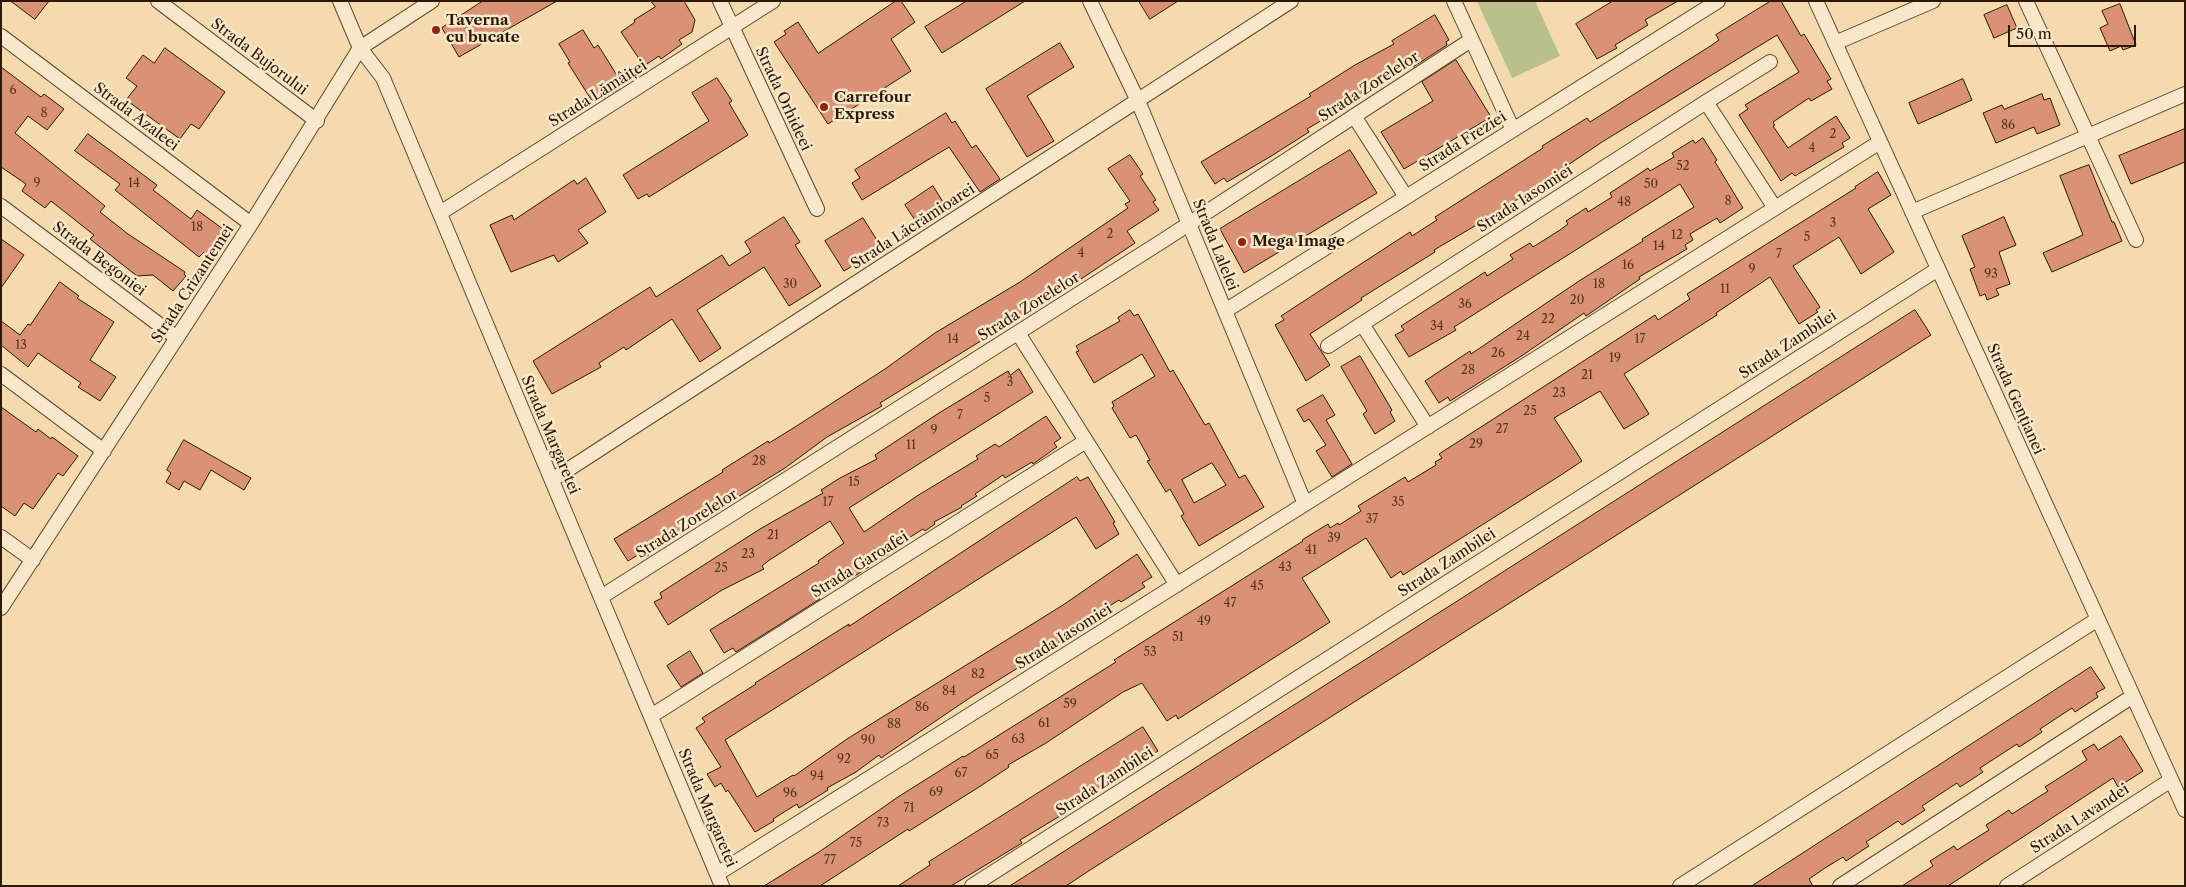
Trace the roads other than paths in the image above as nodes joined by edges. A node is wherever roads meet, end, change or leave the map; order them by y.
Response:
1 (158, 1) edge
2 (340, 1) edge
3 (432, 1) edge
4 (720, 1) edge
5 (773, 1) edge
6 (1090, 1) edge
7 (1291, 1) edge
8 (1454, 1) edge
9 (1718, 1) edge
10 (1816, 1) edge
11 (1933, 1) edge
12 (2026, 1) edge
13 (732, 28) junction
14 (1, 36) edge
15 (1471, 40) junction
16 (1835, 43) junction
17 (360, 48) junction
18 (1770, 62) dead end
19 (2185, 94) edge
20 (1138, 101) junction
21 (1706, 102) junction
22 (1354, 116) junction
23 (317, 121) junction
24 (1513, 130) junction
25 (2088, 136) junction
26 (1880, 142) junction
27 (1406, 197) junction
28 (1, 206) edge
29 (1775, 208) junction
30 (817, 210) dead end
31 (1912, 212) junction
32 (440, 214) junction
33 (251, 224) junction
34 (1189, 224) junction
35 (2136, 240) dead end
36 (1938, 268) junction
37 (1225, 311) junction
38 (1362, 324) junction
39 (1018, 333) junction
40 (177, 338) junction
41 (1328, 346) dead end
42 (1, 374) edge
43 (1428, 426) junction
44 (1086, 441) junction
45 (104, 451) junction
46 (552, 480) junction
47 (1305, 504) junction
48 (1, 537) edge
49 (33, 560) junction
50 (1177, 584) junction
51 (601, 597) junction
52 (1, 608) edge
53 (2098, 619) junction
54 (2133, 696) junction
55 (651, 716) junction
56 (2171, 780) junction
57 (2185, 810) edge
58 (720, 880) edge
59 (972, 886) edge
60 (1680, 886) edge
61 (1840, 886) edge
62 (2007, 886) edge

1 - 23 street, Strada Bujorului
2 - 17 street, Strada Margaretei
3 - 17 street, Strada Crizantemei
4 - 13 street, Strada Orhideei
5 - 13 street, Strada Lămâiței
6 - 20 street, Strada Lalelei
7 - 20 street, Strada Lăcrămioarei
8 - 15 street
9 - 24 street, Strada Freziei
10 - 16 street, Strada Gențianei
11 - 16 street
12 - 25 street
13 - 30 street, Strada Orhideei
13 - 32 street, Strada Lămâiței
14 - 33 street, Strada Azaleei
15 - 22 street, Strada Zorelelor
15 - 24 street
16 - 26 street, Strada Gențianei
17 - 23 street, Strada Crizantemei
17 - 32 street, Strada Margaretei
18 - 21 street, Strada Iasomiei
19 - 25 street
20 - 34 street, Strada Lalelei
20 - 46 street, Strada Lăcrămioarei
21 - 29 street
21 - 38 street, Strada Iasomiei
22 - 27 street
22 - 34 street, Strada Zorelelor
23 - 33 street, Strada Crizantemei
24 - 27 street, Strada Freziei
25 - 31 street
25 - 35 street
26 - 29 street, Strada Iasomiei
26 - 31 street, Strada Gențianei
27 - 37 street, Strada Freziei
28 - 40 street, Strada Begoniei
29 - 43 street, Strada Iasomiei
31 - 36 street, Strada Gențianei
32 - 46 street, Strada Margaretei
33 - 40 street, Strada Crizantemei
34 - 37 street, Strada Lalelei
34 - 39 street, Strada Zorelelor
36 - 53 street, Strada Gențianei
36 - 59 street, Strada Zambilei
37 - 47 street, Strada Lalelei
38 - 41 street, Strada Iasomiei
38 - 43 street
39 - 44 street
39 - 51 street, Strada Zorelelor
40 - 45 street, Strada Crizantemei
42 - 45 street
43 - 47 street, Strada Iasomiei
44 - 50 street
44 - 55 street, Strada Garoafei
45 - 49 street, Strada Crizantemei
46 - 51 street, Strada Margaretei
47 - 50 street, Strada Iasomiei
48 - 49 street
49 - 52 street, Strada Crizantemei
50 - 58 street, Strada Iasomiei
51 - 55 street, Strada Margaretei
53 - 54 street, Strada Gențianei
53 - 60 street
54 - 56 street, Strada Gențianei
54 - 61 street
55 - 58 street, Strada Margaretei
56 - 57 street, Strada Gențianei
56 - 62 street, Strada Lavandei

